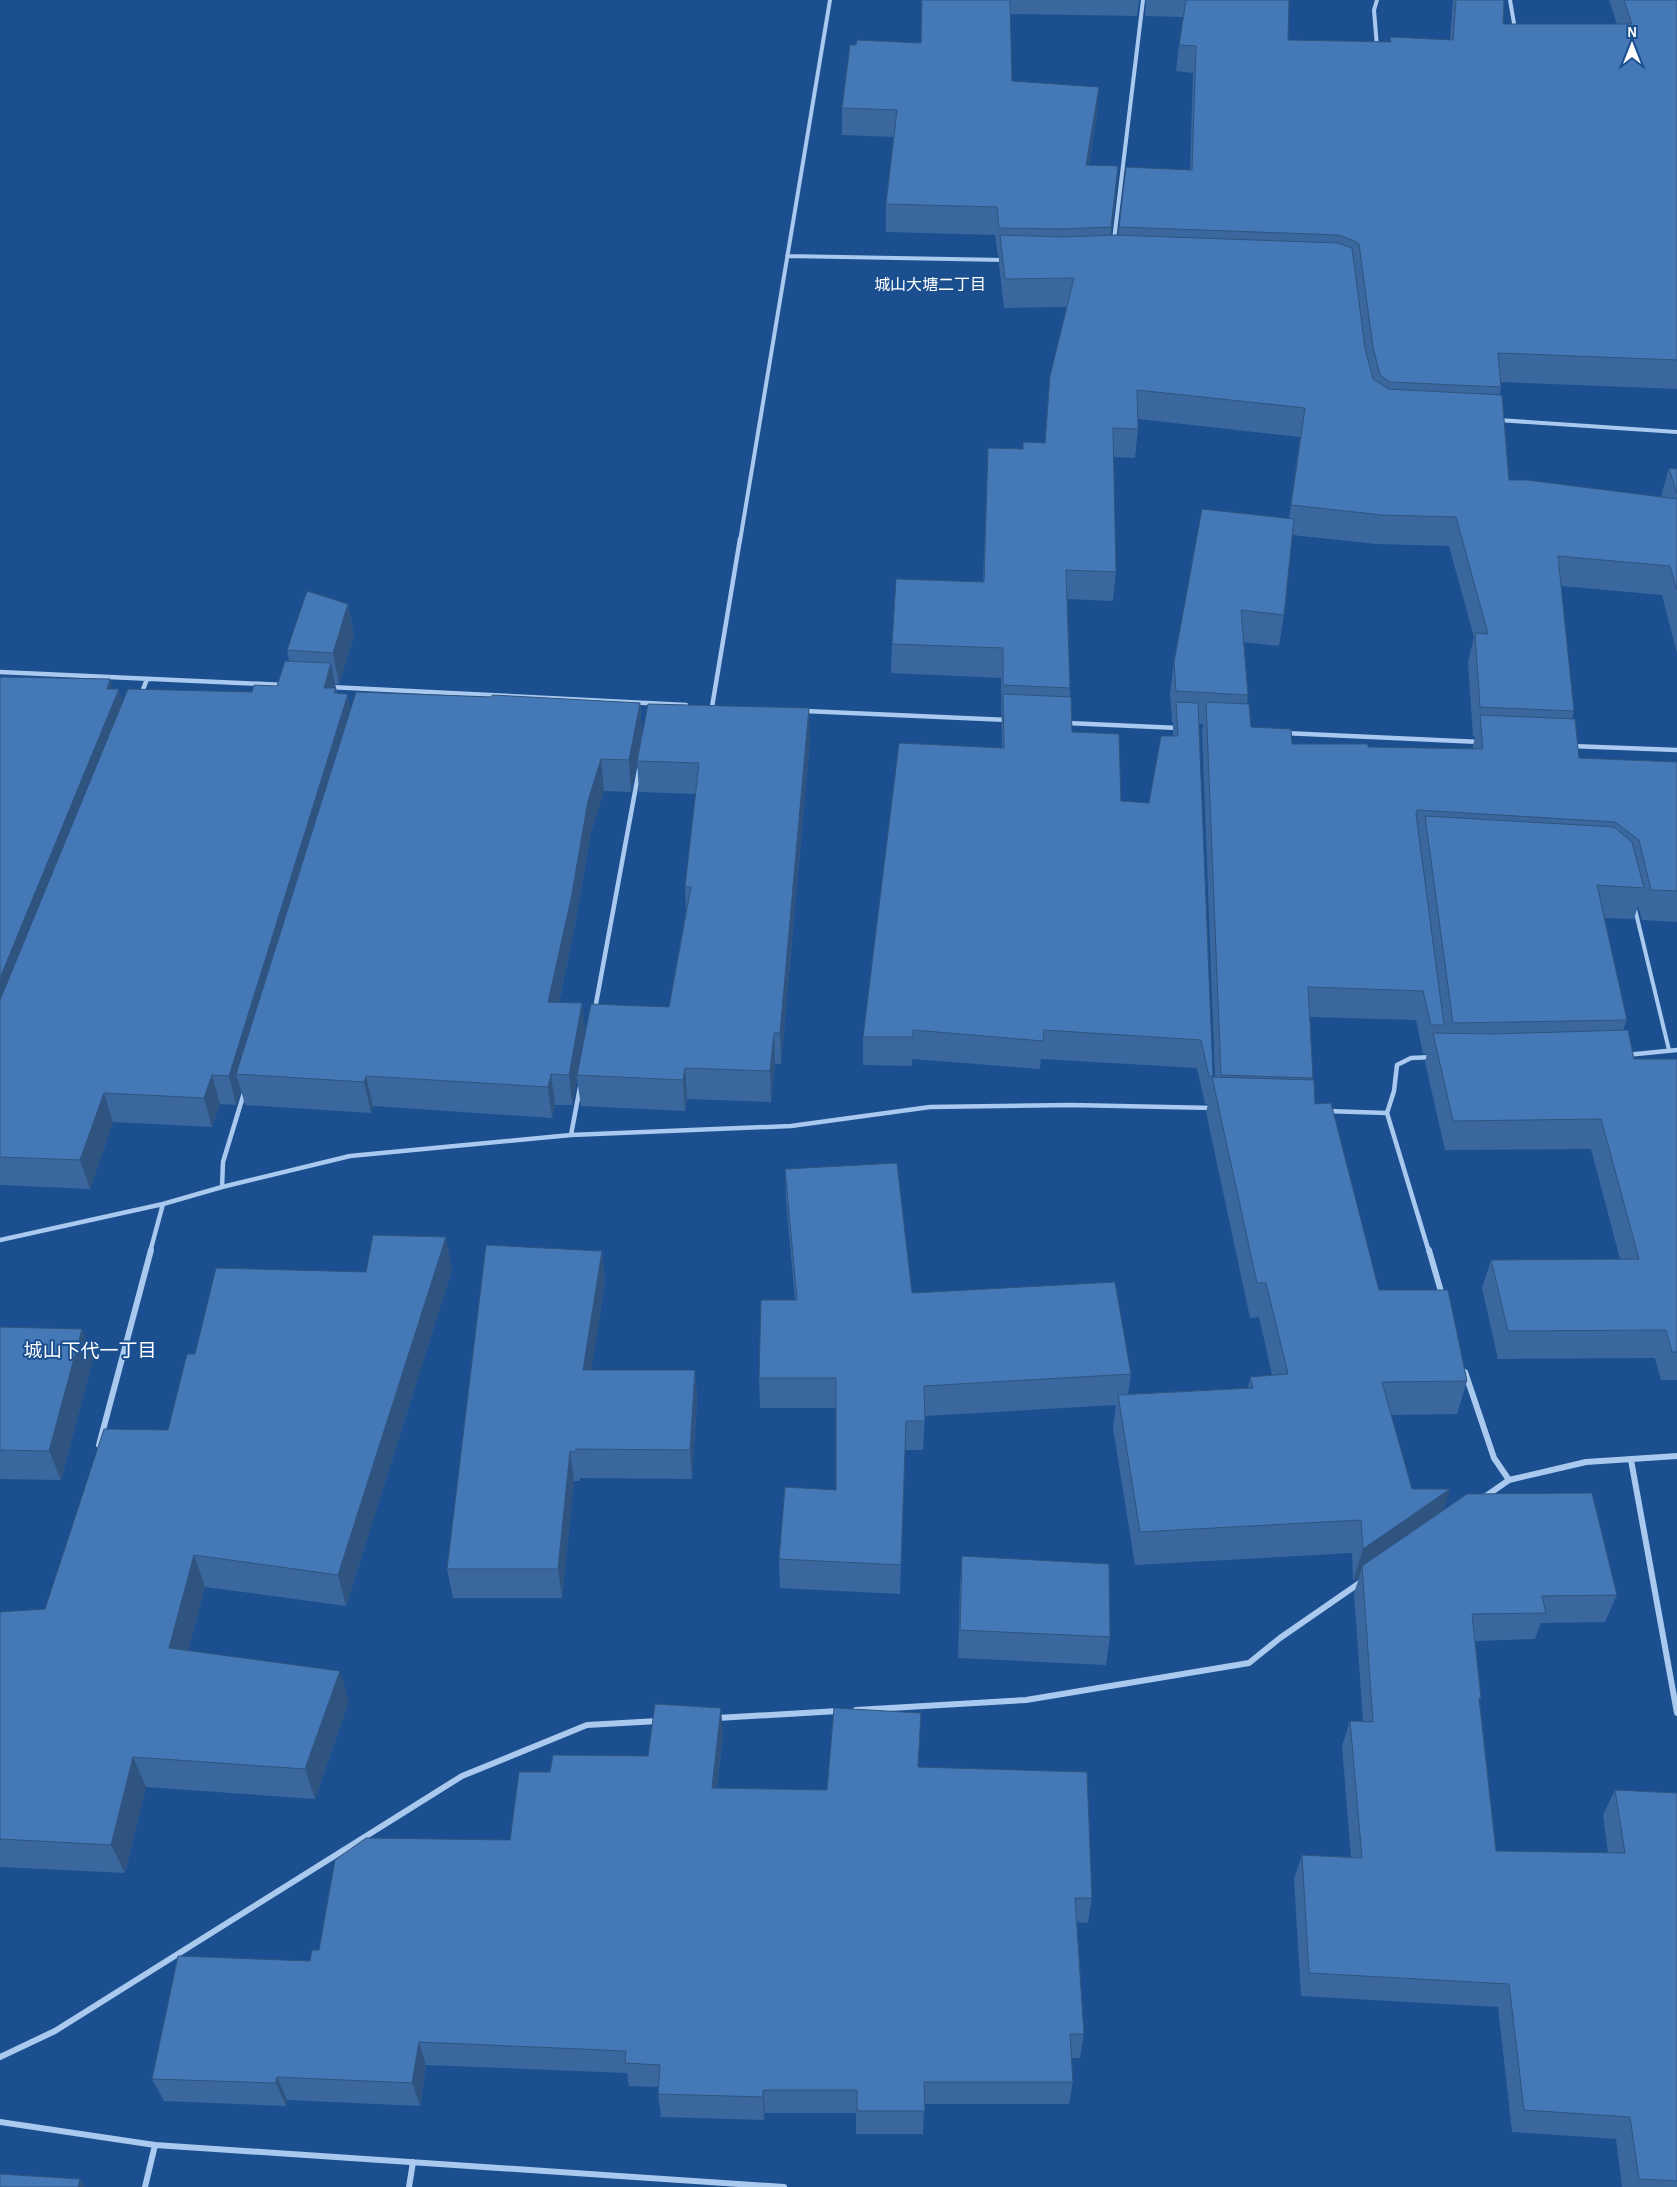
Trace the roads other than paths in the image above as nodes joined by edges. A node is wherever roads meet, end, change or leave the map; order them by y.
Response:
1 (830, 0) edge
2 (1144, 0) edge
3 (1376, 0) edge
4 (1510, 0) edge
5 (1516, 36) edge
6 (1377, 48) edge
7 (1113, 249) edge
8 (787, 256) junction
9 (1012, 260) edge
10 (1491, 420) edge
11 (1677, 432) edge
12 (0, 672) edge
13 (147, 678) junction
14 (291, 685) edge
15 (320, 686) edge
16 (368, 688) junction
17 (140, 697) edge
18 (365, 698) edge
19 (652, 703) junction
20 (694, 706) edge
21 (703, 706) edge
22 (712, 707) junction
23 (722, 707) edge
24 (801, 711) edge
25 (650, 712) edge
26 (1010, 720) edge
27 (1059, 722) edge
28 (1188, 728) edge
29 (1276, 732) edge
30 (1491, 742) edge
31 (1569, 746) edge
32 (1677, 750) edge
33 (641, 762) edge
34 (1633, 899) edge
35 (593, 1017) edge
36 (1669, 1050) junction
37 (1677, 1050) edge
38 (1622, 1055) edge
39 (1441, 1057) edge
40 (582, 1076) edge
41 (246, 1086) edge
42 (1211, 1099) edge
43 (1212, 1108) junction
44 (1222, 1109) edge
45 (1319, 1111) edge
46 (1387, 1113) junction
47 (571, 1135) junction
48 (222, 1187) junction
49 (163, 1204) junction
50 (0, 1240) edge
51 (1443, 1300) edge
52 (1463, 1365) edge
53 (98, 1450) edge
54 (1677, 1456) edge
55 (1631, 1460) junction
56 (1509, 1480) junction
57 (1476, 1503) edge
58 (1370, 1576) edge
59 (1677, 1712) edge
60 (707, 1718) edge
61 (667, 1720) edge
62 (0, 2057) edge
63 (0, 2122) edge
64 (155, 2145) junction
65 (414, 2162) junction
66 (144, 2187) edge
67 (409, 2187) edge
68 (784, 2187) edge

1 - 8 street
2 - 7 street
3 - 6 street
4 - 5 street
8 - 9 street
8 - 22 street
10 - 11 street
12 - 13 street
13 - 14 street
13 - 17 street
15 - 16 street
16 - 18 street
16 - 19 street
19 - 20 street
19 - 25 street
21 - 22 street
22 - 23 street
24 - 26 street
27 - 28 street
29 - 30 street
31 - 32 street
33 - 35 street
34 - 36 lane
36 - 37 street
36 - 38 street
39 - 46 street
40 - 47 street
41 - 48 street
42 - 43 lane
43 - 44 street
43 - 47 street
45 - 46 street
46 - 51 street
47 - 48 street
48 - 49 street
49 - 50 street
49 - 53 street
52 - 56 street
54 - 55 street
55 - 56 street
55 - 59 street
56 - 57 street
58 - 60 street
61 - 62 street
63 - 64 street
64 - 65 street
64 - 66 street
65 - 67 street
65 - 68 street

